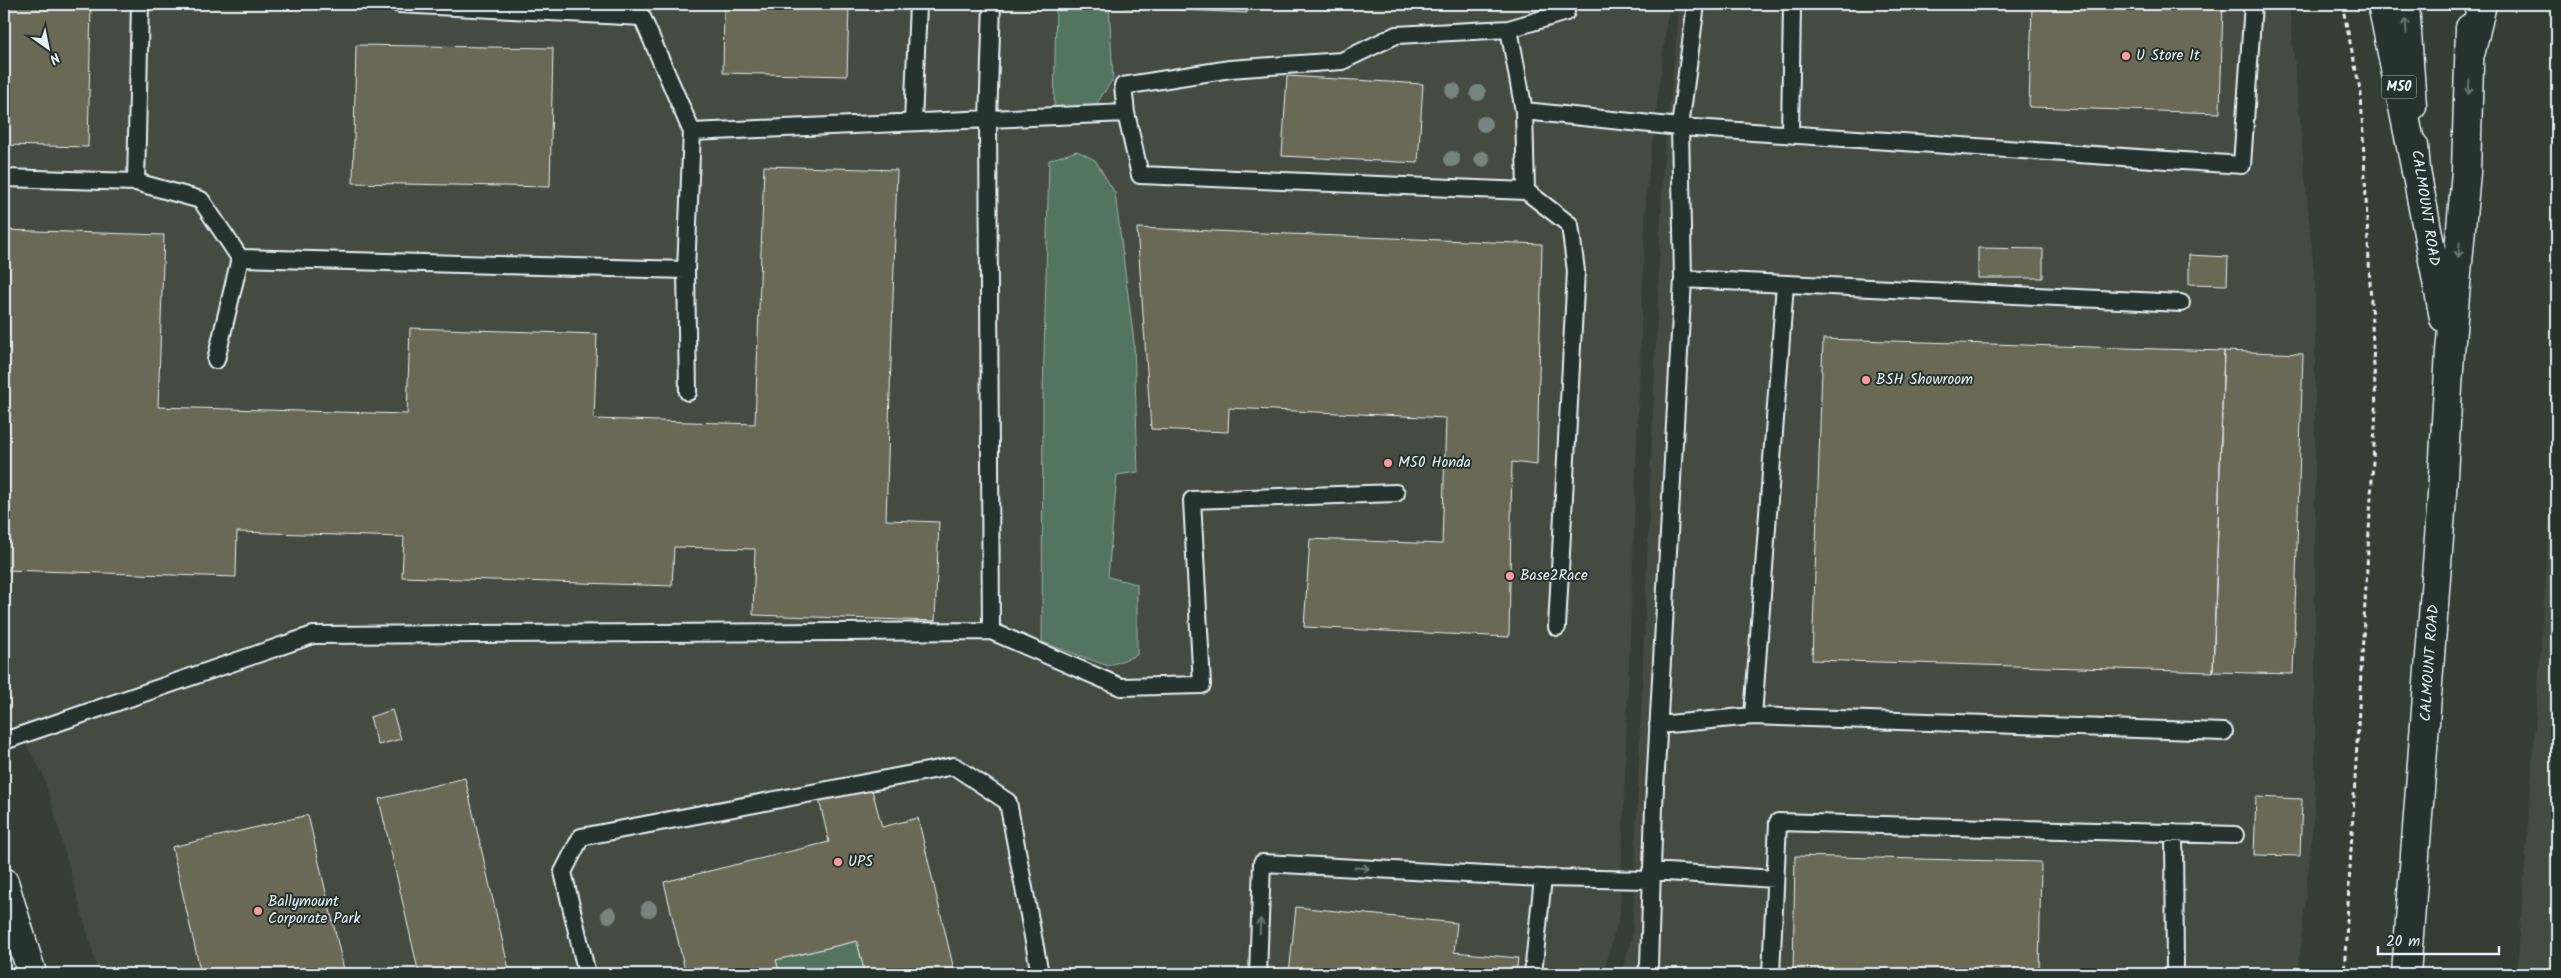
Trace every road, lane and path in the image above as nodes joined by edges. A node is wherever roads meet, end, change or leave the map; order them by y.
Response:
1 (140, 4) edge
2 (399, 4) edge
3 (918, 4) edge
4 (992, 4) edge
5 (1696, 4) edge
6 (1792, 4) edge
7 (2253, 4) edge
8 (2342, 4) edge
9 (2382, 4) edge
10 (2405, 4) edge
11 (2469, 4) edge
12 (2482, 4) edge
13 (642, 10) edge
14 (1566, 12) dead end
15 (1509, 29) junction
16 (2470, 51) junction
17 (1524, 111) junction
18 (1126, 113) junction
19 (988, 119) junction
20 (913, 122) junction
21 (1680, 127) junction
22 (692, 132) junction
23 (1790, 134) junction
24 (2416, 171) junction
25 (4, 178) edge
26 (136, 182) junction
27 (1526, 191) junction
28 (240, 258) junction
29 (686, 270) junction
30 (1683, 279) junction
31 (1785, 284) junction
32 (2181, 303) dead end
33 (2450, 352) junction
34 (216, 360) dead end
35 (688, 392) dead end
36 (1396, 493) dead end
37 (1557, 627) dead end
38 (991, 631) junction
39 (1753, 716) junction
40 (1658, 725) junction
41 (2224, 732) dead end
42 (4, 741) edge
43 (2174, 833) junction
44 (2235, 835) dead end
45 (1651, 876) junction
46 (1543, 878) junction
47 (1775, 879) junction
48 (5, 888) edge
49 (32, 974) edge
50 (587, 974) edge
51 (1040, 974) edge
52 (1258, 974) edge
53 (1533, 974) edge
54 (1646, 974) edge
55 (1771, 974) edge
56 (2175, 974) edge
57 (2344, 974) edge
58 (2406, 974) edge

1 - 26 lane
2 - 13 lane
3 - 20 lane
4 - 19 lane
5 - 21 lane
6 - 23 lane
7 - 23 lane
8 - 57 path
9 - 24 main road, M50
24 -> 10 main road, CALMOUNT ROAD
11 - 16 main road, CALMOUNT ROAD
12 - 16 main road
13 - 22 lane
14 - 15 lane
15 - 17 lane
15 - 18 lane
16 -> 33 main road, CALMOUNT ROAD
17 - 21 lane
17 - 27 lane
18 - 19 lane
18 - 27 lane
19 - 20 lane
19 - 38 lane
20 - 22 lane
21 - 23 lane
21 - 30 lane
22 - 29 lane
24 - 33 main road, CALMOUNT ROAD
25 - 26 lane
26 - 28 lane
27 - 37 lane
28 - 29 lane
28 - 34 lane
29 - 35 lane
30 - 31 lane
30 - 40 lane
31 - 32 lane
31 - 39 lane
33 - 58 main road, CALMOUNT ROAD
36 - 38 lane
38 - 42 lane
39 - 40 lane
39 - 41 lane
40 - 45 lane
43 - 44 lane
43 - 47 lane
43 - 56 lane
45 - 46 lane
45 - 47 lane
45 - 54 lane
52 -> 46 lane
46 - 53 lane
47 - 55 lane
48 - 49 main road
50 - 51 lane

